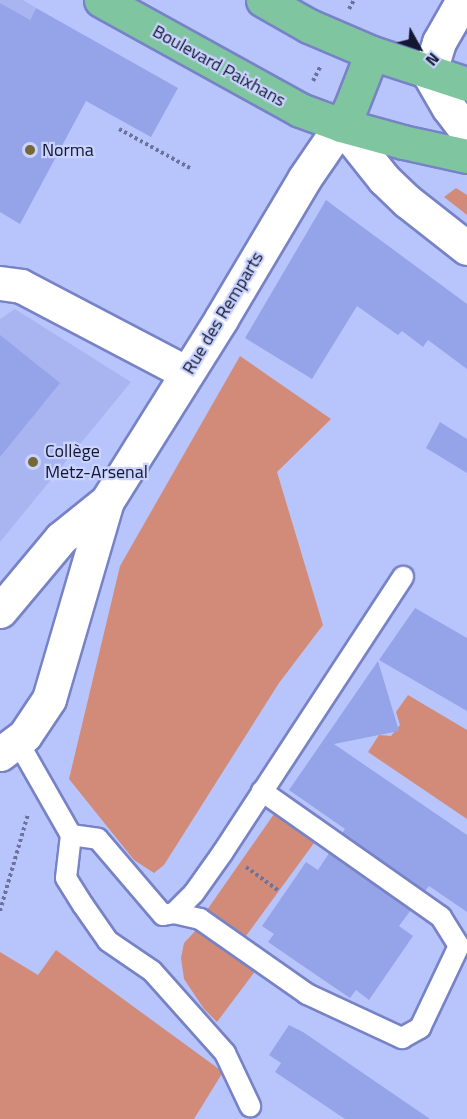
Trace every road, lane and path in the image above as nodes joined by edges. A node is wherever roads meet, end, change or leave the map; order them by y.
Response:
1 (101, 0) edge
2 (263, 0) edge
3 (463, 0) edge
4 (372, 53) junction
5 (429, 74) junction
6 (467, 84) edge
7 (341, 125) junction
8 (119, 129) dead end
9 (467, 132) edge
10 (467, 156) edge
11 (190, 168) dead end
12 (467, 248) edge
13 (0, 283) edge
14 (187, 373) junction
15 (107, 501) junction
16 (403, 577) dead end
17 (0, 611) edge
18 (9, 748) edge
19 (262, 791) junction
20 (30, 809) dead end
21 (71, 835) junction
22 (222, 852) junction
23 (279, 891) dead end
24 (2, 900) edge
25 (0, 911) edge
26 (174, 913) junction
27 (250, 1106) dead end

1 - 7 main road, Boulevard Paixhans
2 - 4 main road
3 - 5 street
4 - 5 main road
4 - 7 main road
5 - 6 main road
5 - 9 street
7 - 10 main road, Boulevard Paixhans
7 - 12 street, Boulevard Paixhans
7 - 14 street, Rue des Remparts
8 - 11 path
13 - 14 street
14 - 15 street, Rue des Remparts
15 - 17 street, Rue des Remparts
15 - 18 street, Rue des Remparts
16 - 19 lane
18 - 21 lane
19 - 22 lane
19 - 26 lane
20 - 24 path
21 - 26 lane
21 - 27 lane
22 - 23 path
22 - 26 lane
24 - 25 path

